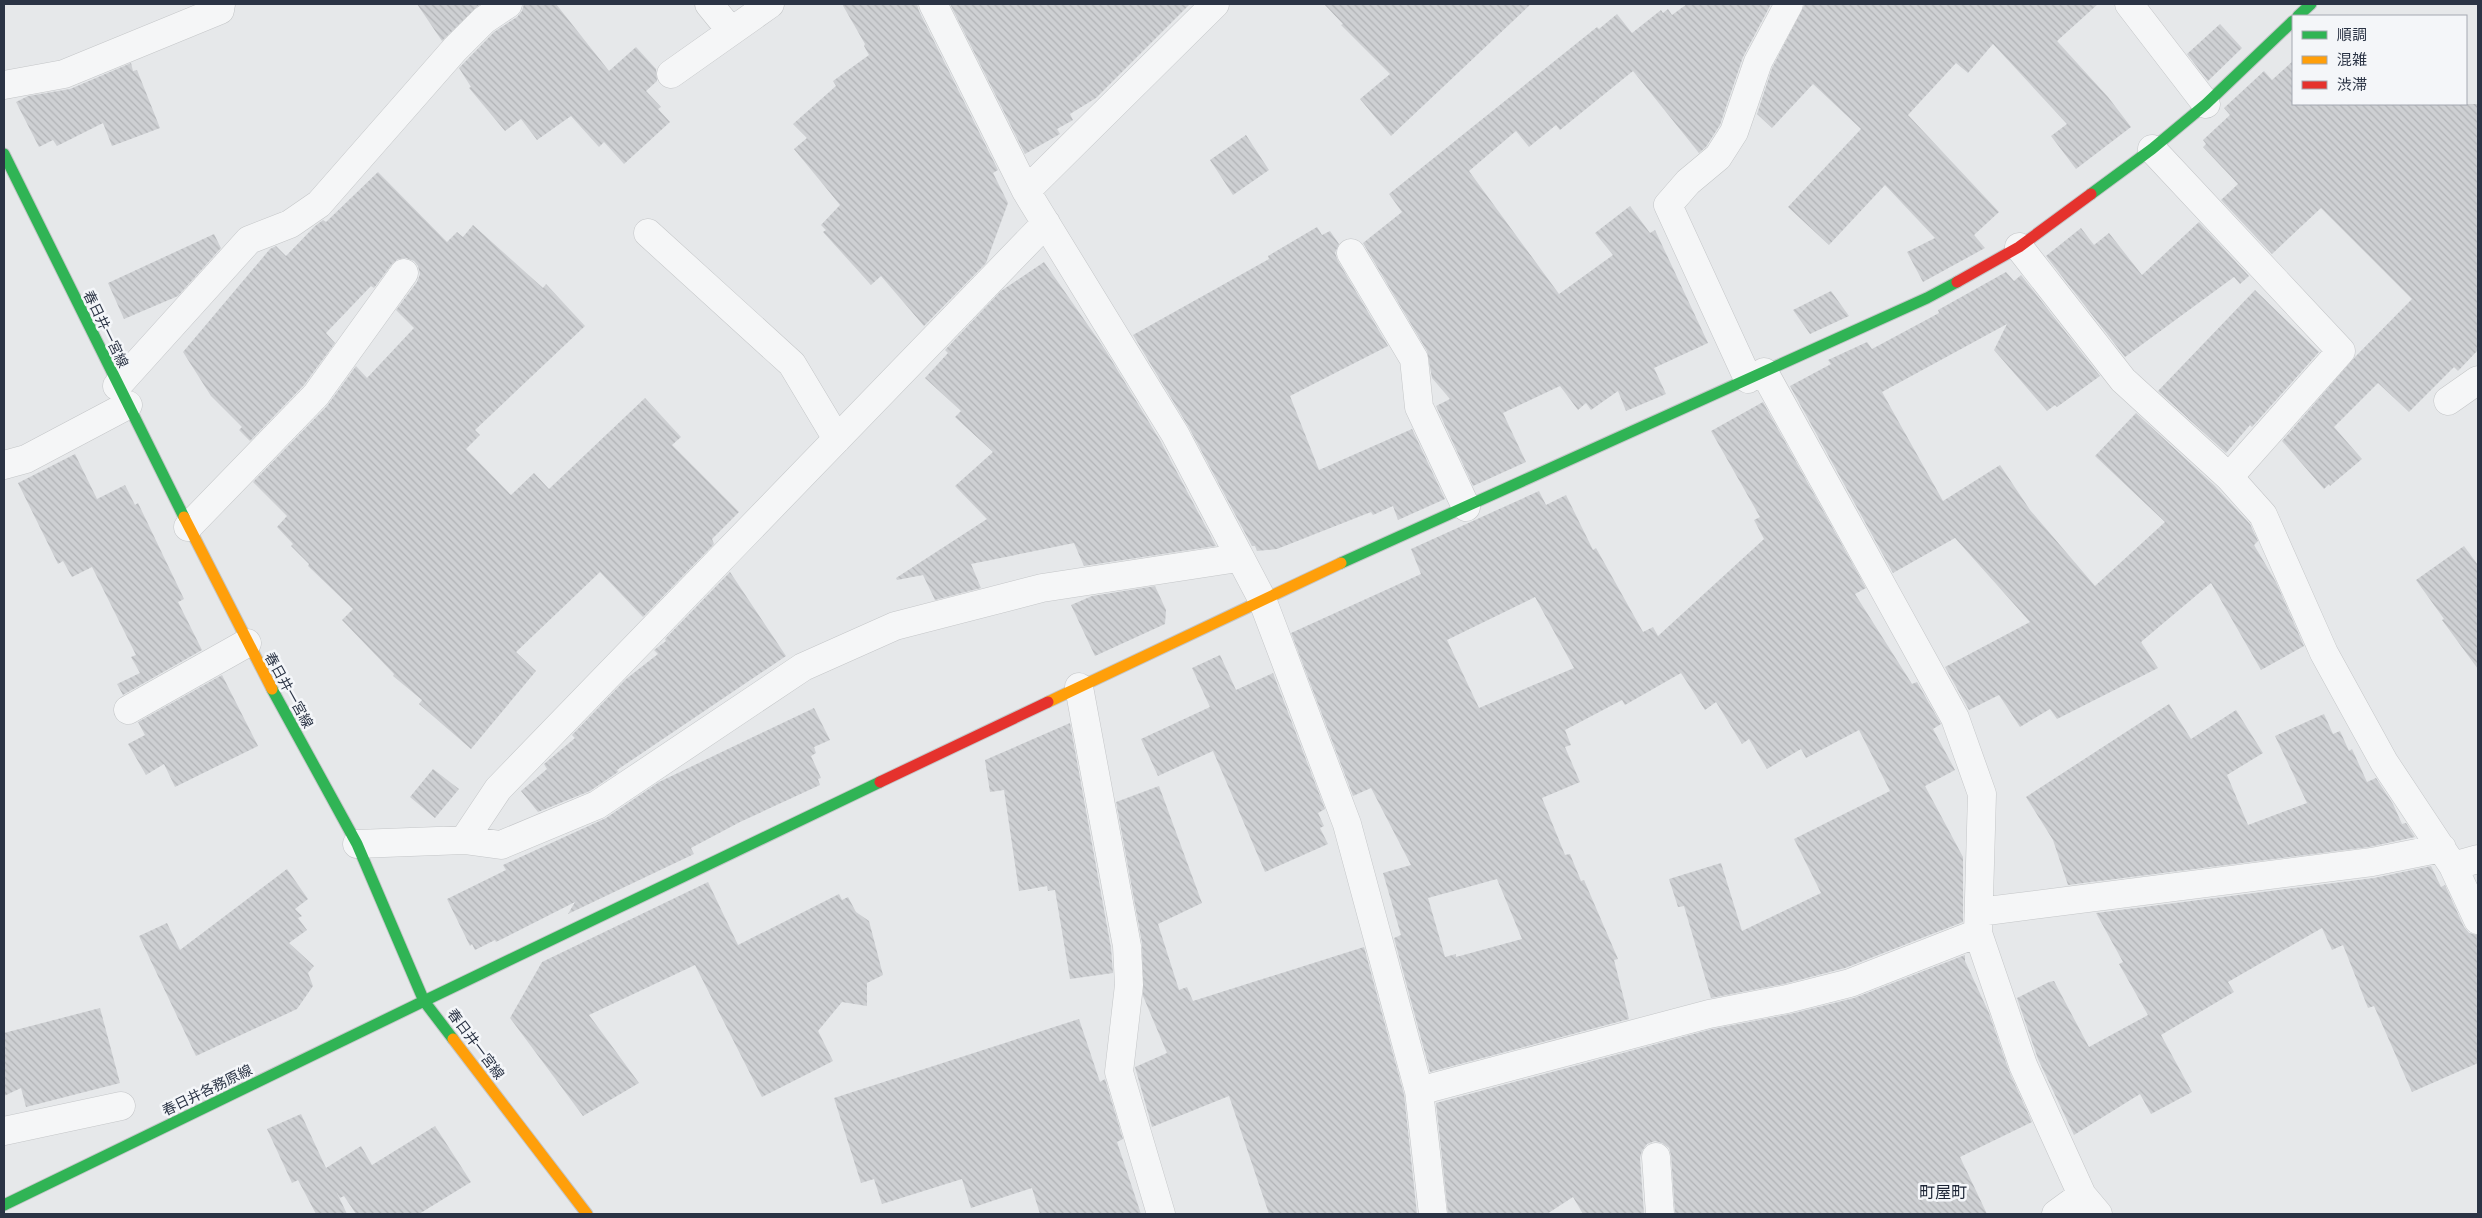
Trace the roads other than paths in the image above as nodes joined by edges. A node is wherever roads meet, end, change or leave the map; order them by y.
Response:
1 (221, 4) edge
2 (508, 4) edge
3 (710, 4) edge
4 (770, 4) edge
5 (933, 4) edge
6 (1215, 4) edge
7 (1788, 4) edge
8 (2129, 4) edge
9 (2311, 4) edge
10 (479, 12) edge
11 (2299, 15) edge
12 (2292, 22) edge
13 (731, 31) junction
14 (671, 74) dead end
15 (4, 85) edge
16 (2206, 104) junction
17 (2152, 149) junction
18 (4, 154) edge
19 (1026, 191) junction
20 (1046, 223) junction
21 (648, 233) dead end
22 (2019, 246) junction
23 (1351, 252) dead end
24 (404, 273) dead end
25 (1756, 376) junction
26 (2478, 380) edge
27 (122, 395) junction
28 (2448, 401) dead end
29 (837, 439) junction
30 (4, 466) edge
31 (2228, 477) junction
32 (1466, 506) junction
33 (188, 526) junction
34 (1238, 558) junction
35 (1262, 599) junction
36 (247, 643) junction
37 (1079, 686) junction
38 (128, 710) dead end
39 (464, 840) junction
40 (357, 844) junction
41 (2458, 858) edge
42 (2478, 920) edge
43 (1978, 923) junction
44 (424, 1001) junction
45 (1419, 1092) junction
46 (120, 1106) dead end
47 (4, 1131) edge
48 (1656, 1156) dead end
49 (2090, 1204) edge
50 (4, 1205) edge
51 (587, 1214) edge
52 (1161, 1214) edge
53 (1433, 1214) edge
54 (1660, 1214) edge
55 (2056, 1214) edge

1 - 15 street
2 - 10 street
3 - 13 street
4 - 13 street
5 - 19 street
6 - 19 street
7 - 25 street
8 - 16 street
9 - 11 street
10 - 27 street
12 - 16 street, 春日井各務原線
13 - 14 street
16 - 17 street, 春日井各務原線
17 - 22 street, 春日井各務原線
17 - 31 street
18 - 27 street, 春日井一宮線
19 - 20 street
20 - 29 street
20 - 34 street
21 - 29 street
22 - 25 street, 春日井各務原線
22 - 31 street
23 - 32 street
24 - 33 street
25 - 32 street, 春日井各務原線
25 - 43 street
26 - 28 street
27 - 30 street
27 - 33 street, 春日井一宮線
29 - 39 street
31 - 41 street
32 - 35 street, 春日井各務原線
33 - 36 street, 春日井一宮線
34 - 35 street
34 - 39 street
35 - 37 street, 春日井各務原線
35 - 45 street
36 - 38 street
36 - 40 street, 春日井一宮線
37 - 44 street, 春日井各務原線
37 - 52 street
39 - 40 street
40 - 44 street, 春日井一宮線
41 - 42 street
41 - 43 street
43 - 45 street
43 - 49 street
44 - 50 street, 春日井各務原線
44 - 51 street, 春日井一宮線
45 - 53 street
46 - 47 street
48 - 54 street
49 - 55 street

